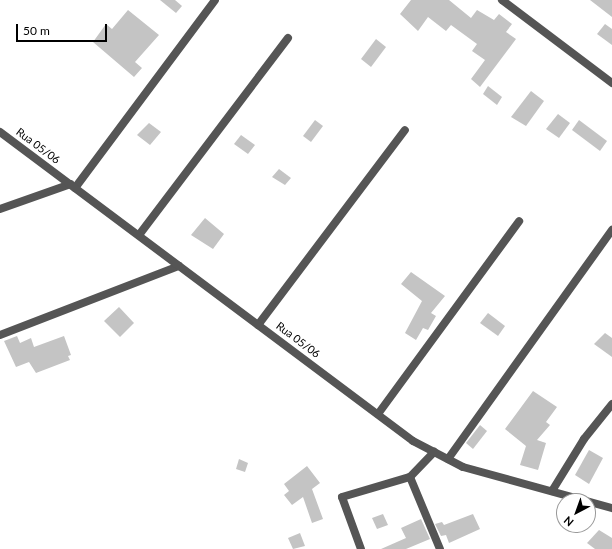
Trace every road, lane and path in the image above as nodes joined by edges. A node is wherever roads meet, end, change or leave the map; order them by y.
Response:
1 (215, 0) edge
2 (502, 0) edge
3 (288, 38) dead end
4 (612, 83) edge
5 (405, 130) dead end
6 (0, 132) edge
7 (73, 186) junction
8 (0, 209) edge
9 (520, 221) dead end
10 (612, 230) edge
11 (139, 236) junction
12 (179, 266) junction
13 (258, 325) junction
14 (0, 335) edge
15 (612, 404) edge
16 (378, 414) junction
17 (434, 452) junction
18 (448, 459) junction
19 (410, 477) junction
20 (552, 490) junction
21 (612, 508) edge
22 (361, 549) edge
23 (440, 549) edge

1 - 7 street
2 - 4 street
3 - 11 street
5 - 13 street
6 - 7 street, Rua 05/06
7 - 8 street
7 - 11 street, Rua 05/06
9 - 16 street
10 - 18 street
11 - 12 street, Rua 05/06
12 - 13 street, Rua 05/06
12 - 14 street
13 - 16 street, Rua 05/06
15 - 20 street
16 - 17 street, Rua 05/06
17 - 18 street, Rua 05/06
17 - 19 street
18 - 20 street, Rua 05/06
19 - 22 street
19 - 23 street
20 - 21 street, Rua 05/06

